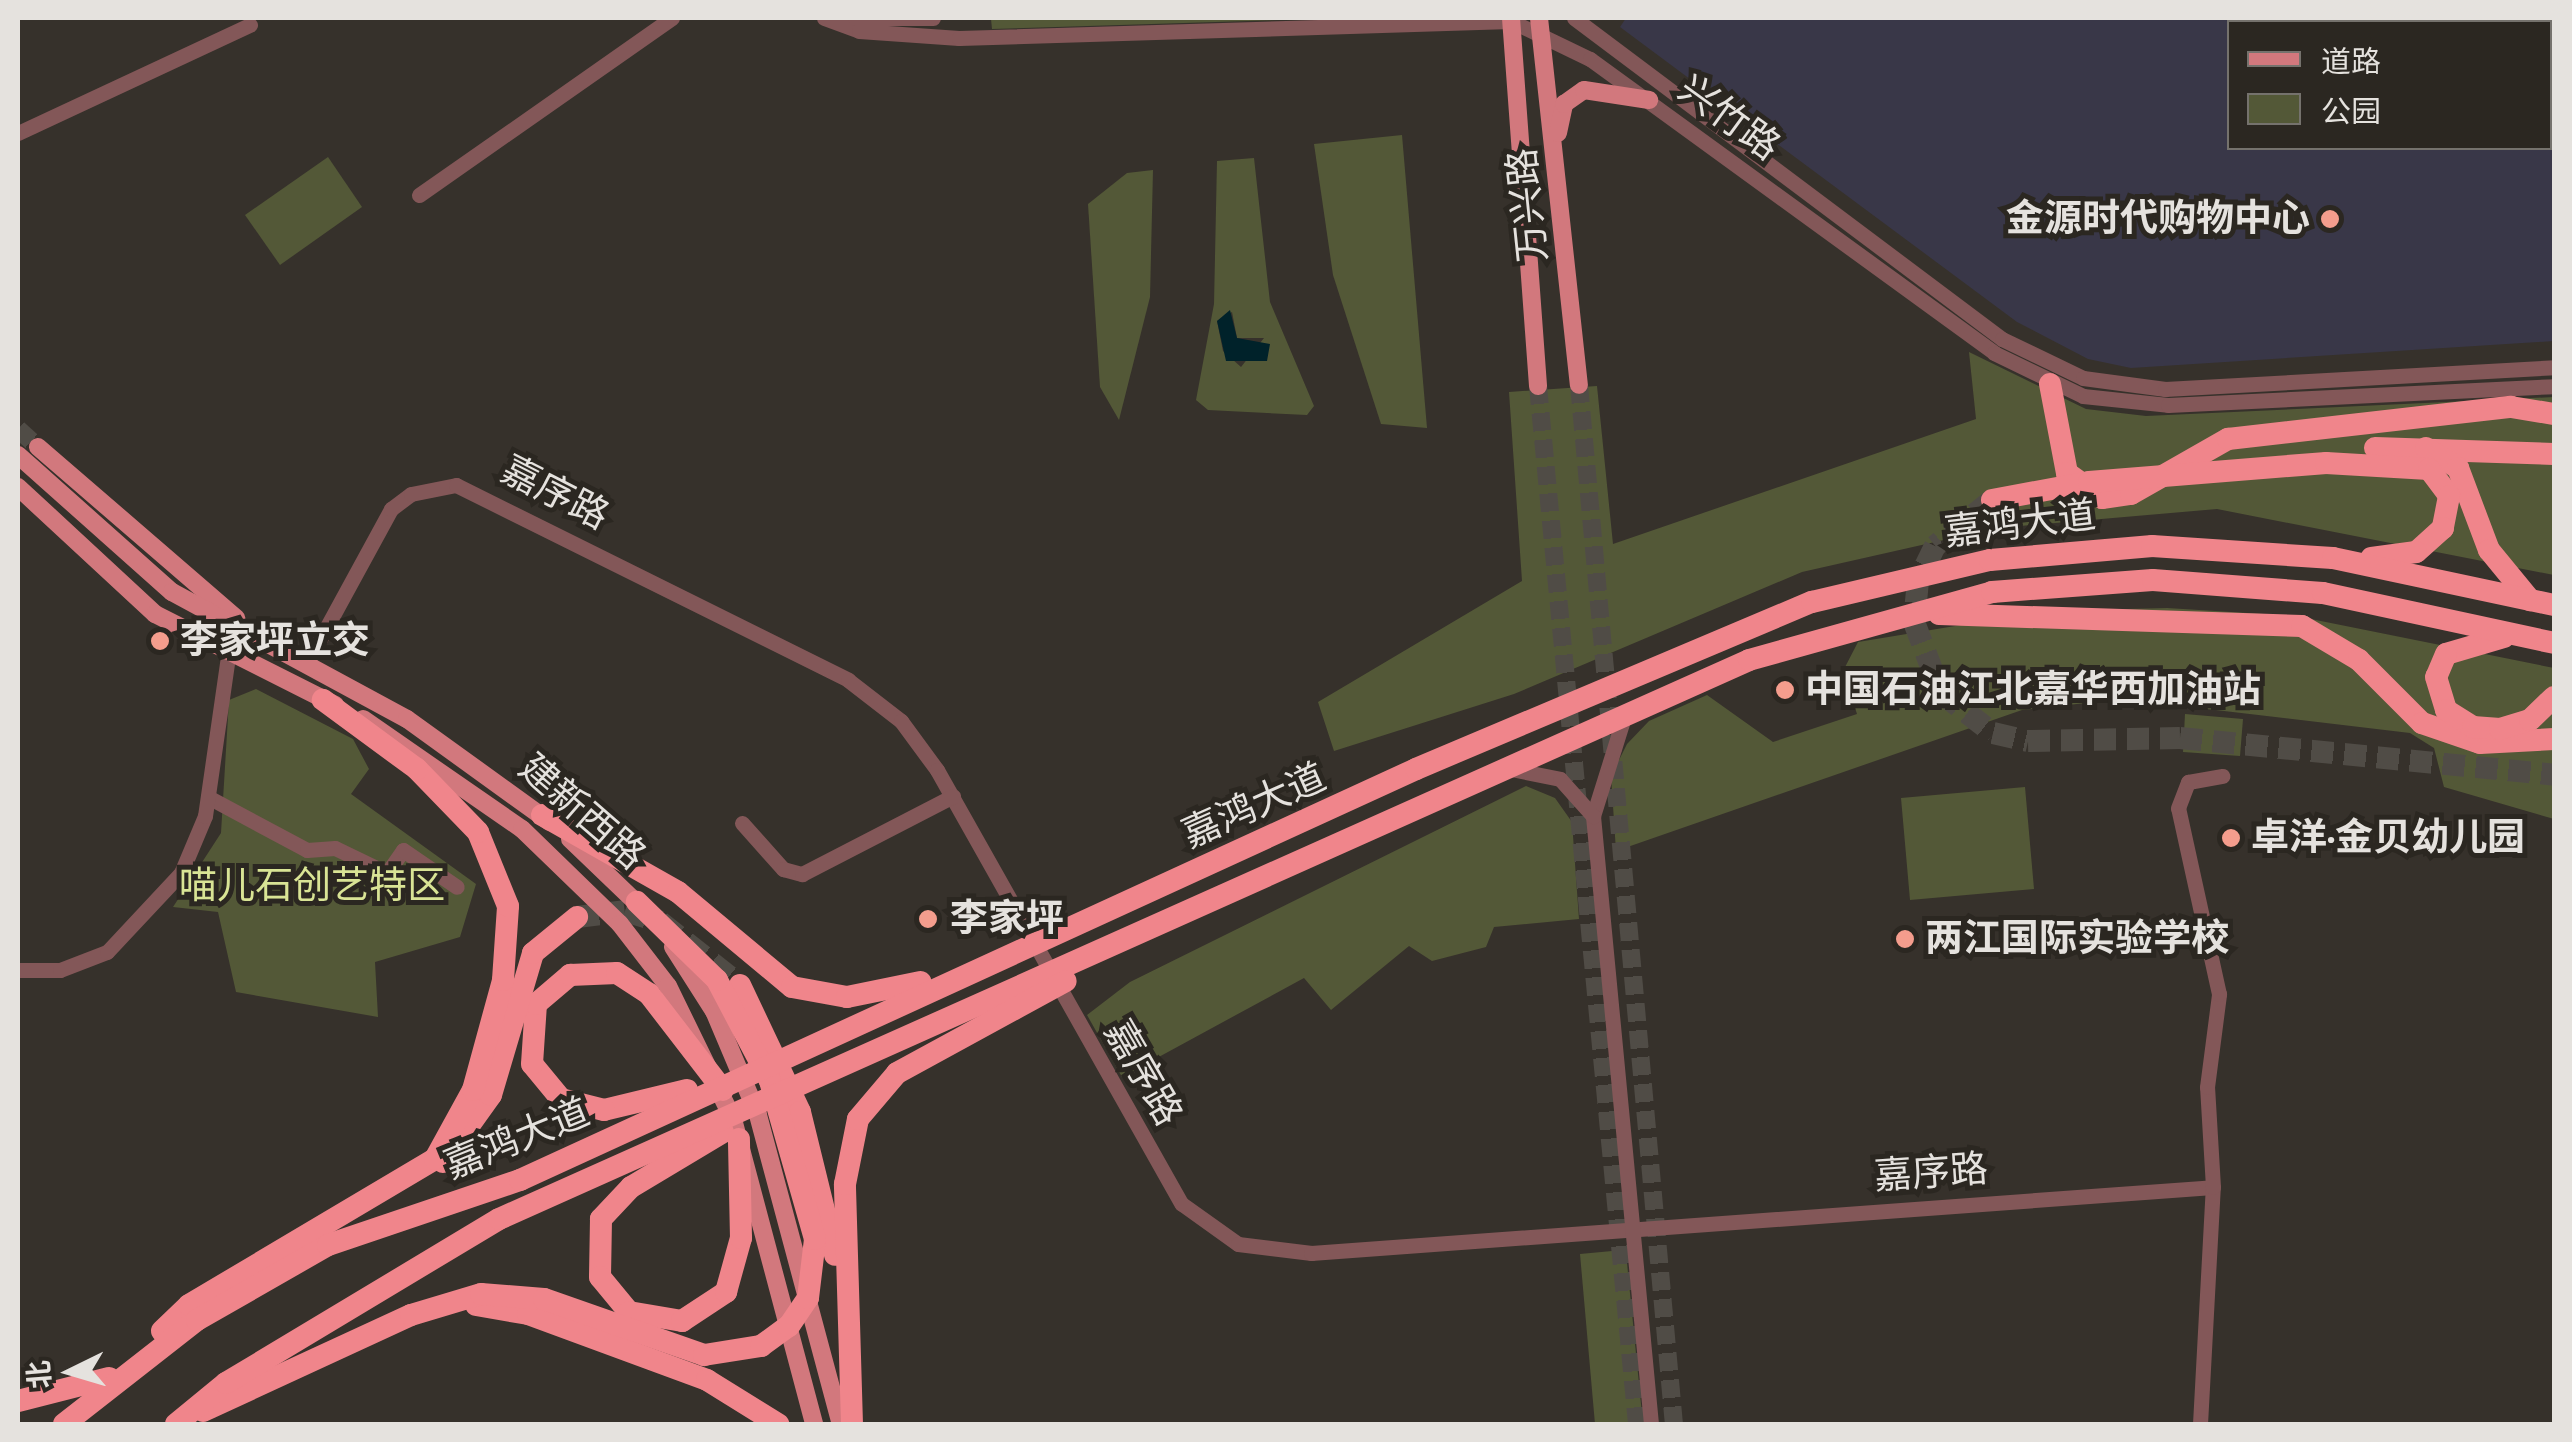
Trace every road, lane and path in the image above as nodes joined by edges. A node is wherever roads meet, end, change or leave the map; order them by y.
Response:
1 (672, 18) edge
2 (824, 18) edge
3 (933, 18) edge
4 (1574, 18) edge
5 (1511, 19) edge
6 (858, 21) edge
7 (1540, 24) edge
8 (250, 25) dead end
9 (1649, 100) junction
10 (18, 133) edge
11 (1558, 173) junction
12 (420, 195) dead end
13 (2554, 368) edge
14 (2050, 384) junction
15 (1580, 385) tunnel mouth
16 (1538, 386) tunnel mouth
17 (2554, 386) edge
18 (2554, 414) edge
19 (2326, 429) junction
20 (38, 447) tunnel mouth
21 (2554, 454) edge
22 (18, 455) tunnel mouth
23 (2089, 482) junction
24 (18, 487) edge
25 (18, 497) edge
26 (1992, 500) tunnel mouth
27 (50, 520) junction
28 (2333, 558) junction
29 (2530, 600) junction
30 (2554, 605) edge
31 (1890, 616) junction
32 (2516, 635) junction
33 (2554, 643) edge
34 (285, 654) junction
35 (228, 657) junction
36 (306, 664) junction
37 (2554, 698) edge
38 (323, 700) junction
39 (1632, 707) junction
40 (2554, 739) edge
41 (1492, 770) junction
42 (2222, 776) dead end
43 (953, 796) junction
44 (208, 797) junction
45 (542, 816) junction
46 (1593, 816) junction
47 (742, 823) dead end
48 (457, 887) dead end
49 (637, 902) junction
50 (578, 917) tunnel mouth
51 (1136, 937) junction
52 (1004, 956) junction
53 (18, 970) edge
54 (740, 985) tunnel mouth
55 (723, 1090) junction
56 (672, 1104) junction
57 (739, 1139) junction
58 (688, 1144) junction
59 (404, 1185) junction
60 (2213, 1187) junction
61 (1632, 1226) junction
62 (442, 1304) junction
63 (846, 1374) junction
64 (116, 1376) junction
65 (18, 1401) edge
66 (178, 1422) edge
67 (64, 1424) edge
68 (778, 1424) edge
69 (814, 1424) edge
70 (841, 1424) edge
71 (852, 1424) edge
72 (1651, 1424) edge
73 (2200, 1424) edge

1 - 12 street
2 - 6 street, 兴竹路
3 - 6 street, 兴竹路
4 - 13 street, 兴竹路
5 - 6 street, 兴竹路
5 - 7 street, 兴竹路
5 - 16 main road, 万兴路
7 - 9 street, 兴竹路
7 - 11 main road, 万兴路
8 - 10 street
9 - 11 main road
9 - 14 street, 兴竹路
11 - 15 main road, 万兴路
14 - 17 street, 兴竹路
14 - 19 highway
18 - 19 highway
19 - 29 highway
20 - 34 main road
21 - 23 highway
22 - 34 main road, 建新西路
23 - 26 highway
23 - 28 highway
24 - 27 main road, 建新西路
25 - 27 main road
27 - 35 main road, 建新西路
28 - 29 highway, 嘉鸿大道
28 - 52 highway, 嘉鸿大道
29 - 30 highway, 嘉鸿大道
31 - 32 highway, 嘉鸿大道
31 - 39 highway, 嘉鸿大道
31 - 40 highway
32 - 33 highway, 嘉鸿大道
32 - 37 highway
34 - 36 main road, 建新西路
35 - 38 main road, 建新西路
35 - 44 street
36 - 43 street, 嘉序路
36 - 45 main road, 建新西路
38 - 55 main road, 建新西路
38 - 59 highway
39 - 41 highway, 嘉鸿大道
39 - 46 street
41 - 46 street
41 - 51 highway, 嘉鸿大道
42 - 60 street
43 - 47 street
43 - 61 street, 嘉序路
44 - 48 street
44 - 53 street
45 - 49 main road, 建新西路
45 - 52 highway
46 - 61 street
49 - 62 highway
49 - 70 main road, 建新西路
50 - 59 highway
51 - 58 highway, 嘉鸿大道
51 - 63 highway
52 - 56 highway, 嘉鸿大道
54 - 63 highway
55 - 56 highway
55 - 57 main road, 建新西路
56 - 64 highway, 嘉鸿大道
57 - 58 highway
57 - 69 main road, 建新西路
58 - 66 highway, 嘉鸿大道
59 - 64 highway
60 - 61 street, 嘉序路
60 - 73 street
61 - 72 street
62 - 66 highway
62 - 68 highway
63 - 71 highway
64 - 65 highway
64 - 67 highway, 嘉鸿大道

